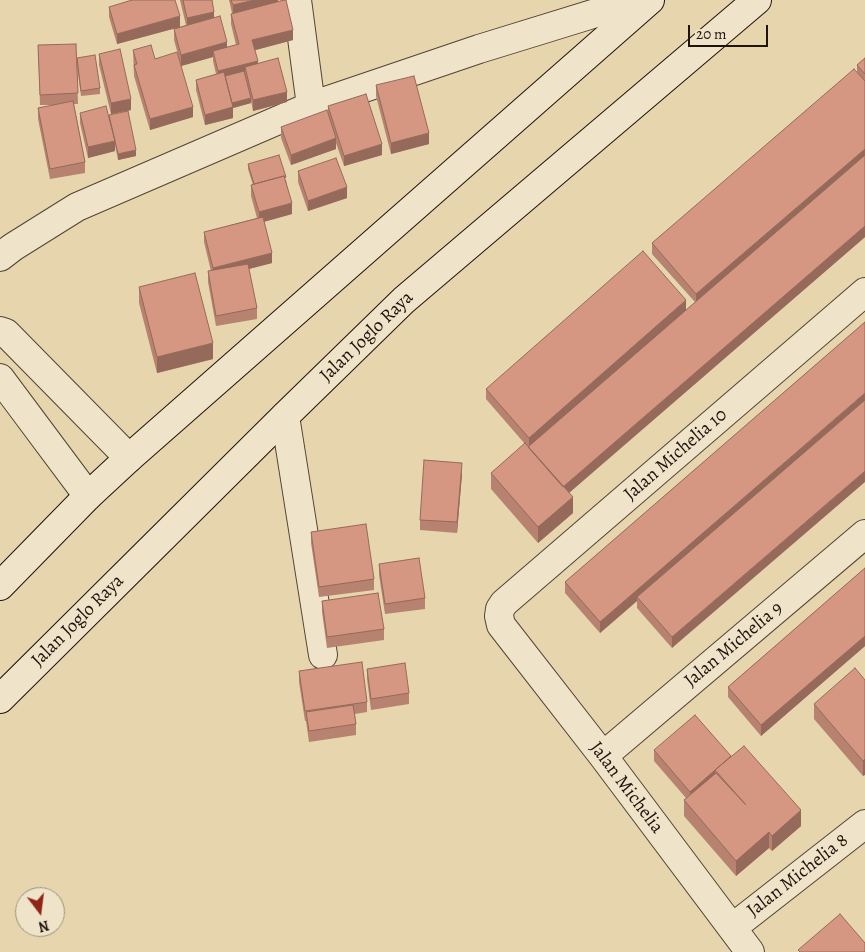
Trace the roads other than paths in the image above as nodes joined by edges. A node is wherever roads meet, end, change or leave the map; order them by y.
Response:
1 (297, 0) edge
2 (638, 0) edge
3 (650, 0) edge
4 (757, 0) edge
5 (311, 106) junction
6 (0, 257) edge
7 (865, 292) edge
8 (0, 331) edge
9 (0, 378) edge
10 (285, 416) junction
11 (129, 458) junction
12 (88, 496) junction
13 (865, 534) edge
14 (0, 586) edge
15 (501, 625) joint
16 (323, 655) dead end
17 (0, 699) edge
18 (603, 756) junction
19 (865, 824) edge
20 (732, 928) junction
21 (750, 952) edge

1 - 5 street
2 - 5 street
3 - 11 street
4 - 10 street, Jalan Joglo Raya
5 - 6 street
7 - 15 street, Jalan Michelia 10
8 - 11 street
9 - 12 street
10 - 16 street
10 - 17 street, Jalan Joglo Raya
11 - 12 street
12 - 14 street
13 - 18 street, Jalan Michelia 9
15 - 18 street, Jalan Michelia
18 - 20 street, Jalan Michelia
19 - 20 street, Jalan Michelia 8
20 - 21 street, Jalan Michelia

